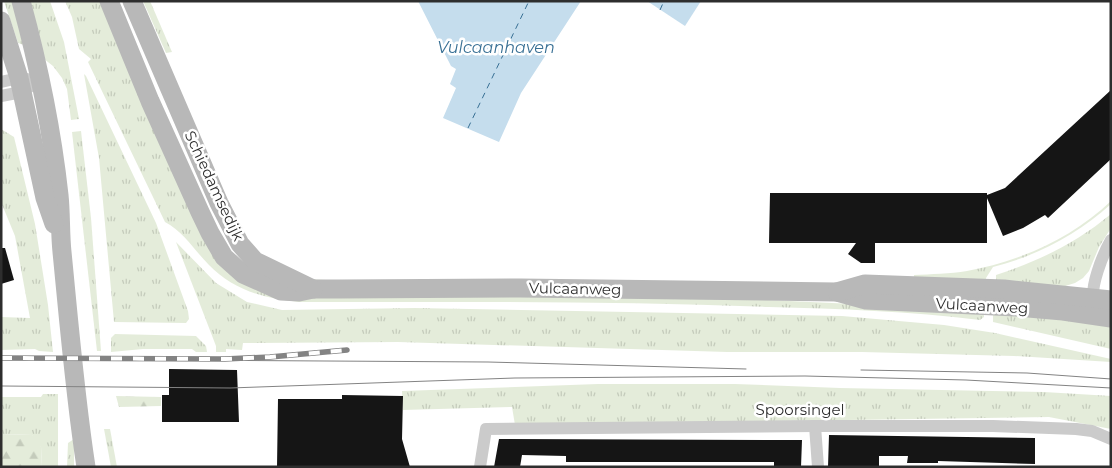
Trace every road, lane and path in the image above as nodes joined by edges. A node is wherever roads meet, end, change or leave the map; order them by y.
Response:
1 (21, 1) edge
2 (109, 1) edge
3 (132, 1) edge
4 (1, 21) edge
5 (39, 80) junction
6 (14, 84) edge
7 (1, 96) edge
8 (1111, 240) edge
9 (62, 249) junction
10 (313, 289) junction
11 (1105, 304) edge
12 (815, 426) junction
13 (81, 433) junction
14 (1111, 440) edge
15 (80, 467) edge
16 (86, 467) edge
17 (480, 467) edge
18 (818, 467) edge

1 - 5 main road
2 - 10 main road, Schiedamsedijk
3 - 10 main road, Schiedamsedijk
4 - 6 main road
5 - 6 street
5 - 9 main road
6 - 7 street
6 - 9 main road
8 - 11 street, Vulcaanweg
9 - 13 main road
10 - 11 main road, Vulcaanweg
12 - 14 street, Spoorsingel
12 - 17 street, Spoorsingel
12 - 18 street
13 - 15 main road
13 - 16 main road

